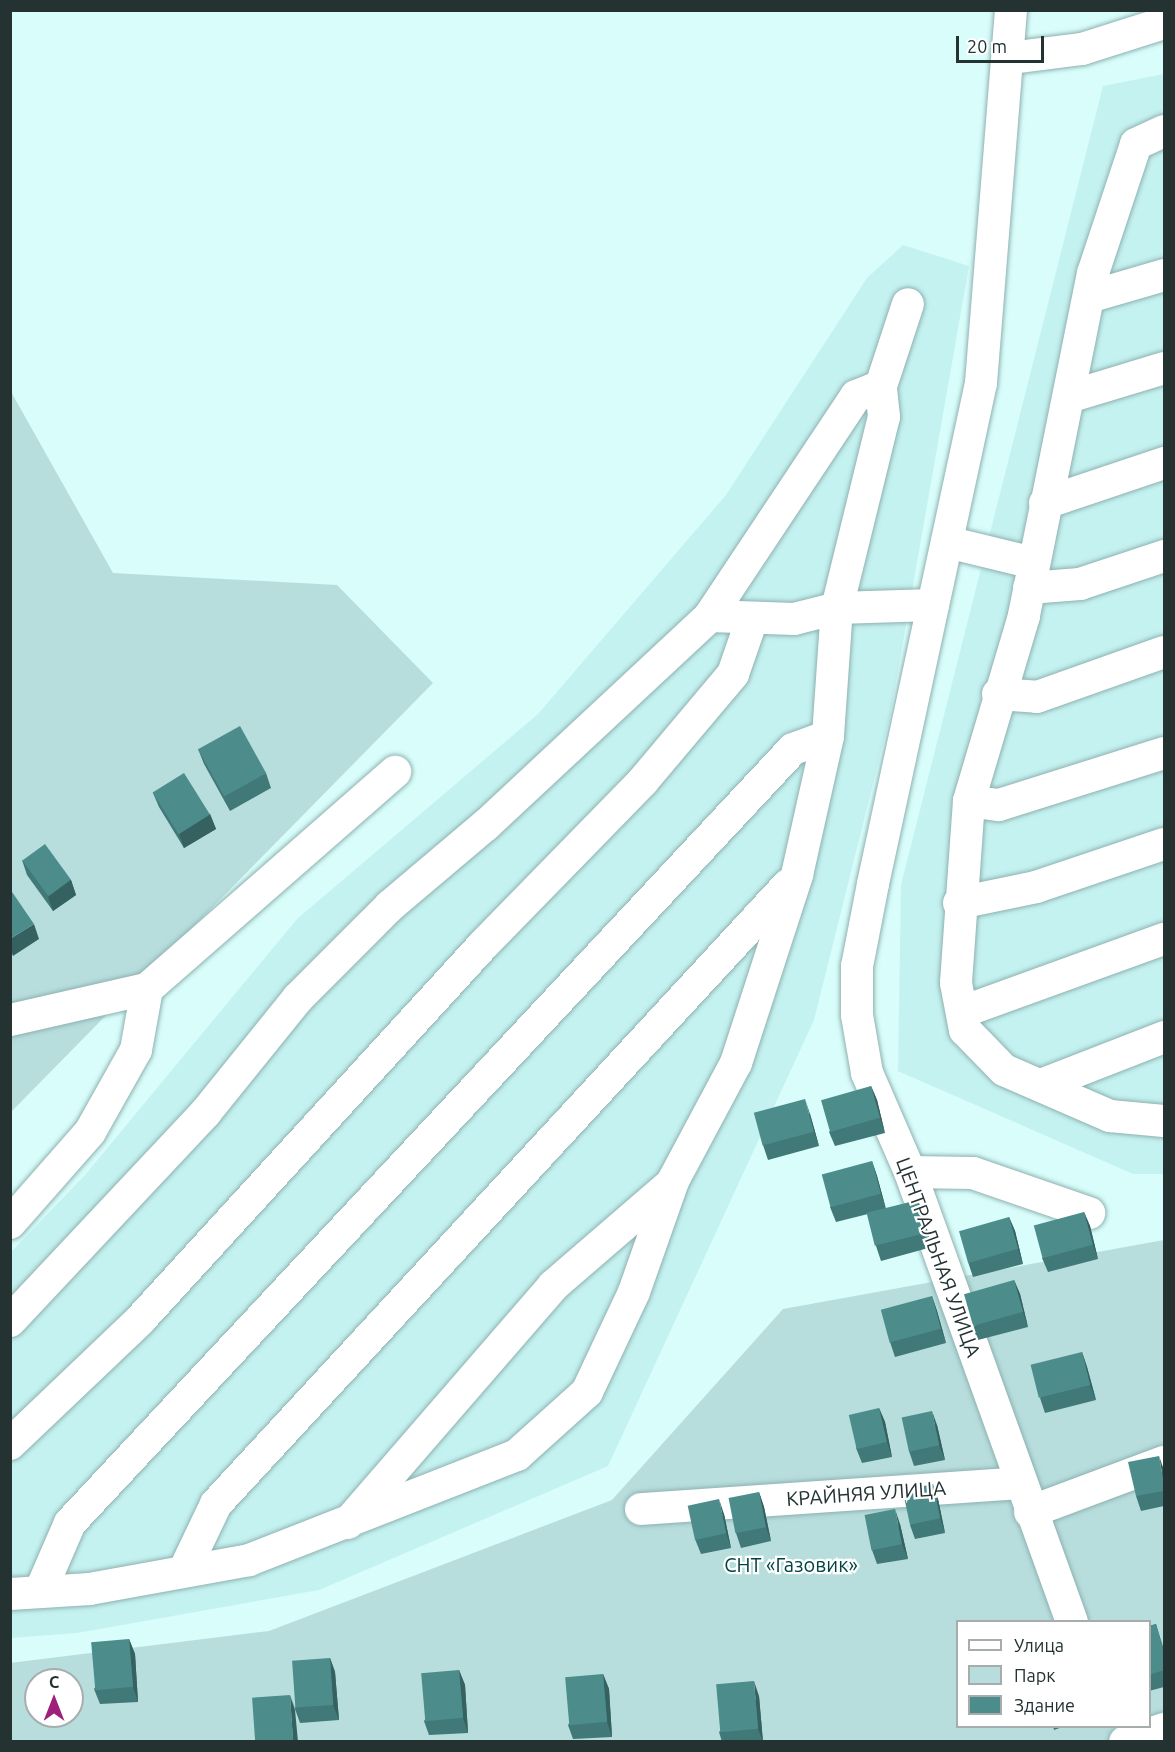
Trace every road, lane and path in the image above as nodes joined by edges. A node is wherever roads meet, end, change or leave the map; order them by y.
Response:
1 (1011, 10) edge
2 (1164, 23) edge
3 (1010, 58) junction
4 (1164, 131) edge
5 (1164, 275) edge
6 (1089, 297) junction
7 (908, 304) dead end
8 (1164, 368) edge
9 (881, 386) junction
10 (1072, 396) junction
11 (1164, 463) edge
12 (1046, 503) junction
13 (946, 542) junction
14 (1164, 556) edge
15 (1031, 576) junction
16 (933, 605) junction
17 (837, 608) junction
18 (710, 616) junction
19 (752, 619) junction
20 (1164, 652) edge
21 (998, 694) junction
22 (828, 736) junction
23 (1164, 753) edge
24 (395, 772) dead end
25 (969, 801) junction
26 (1164, 844) edge
27 (797, 875) junction
28 (958, 903) junction
29 (1164, 939) edge
30 (147, 989) junction
31 (962, 1012) junction
32 (10, 1020) edge
33 (1164, 1037) edge
34 (1041, 1085) junction
35 (1164, 1121) edge
36 (910, 1172) junction
37 (674, 1181) junction
38 (1089, 1213) dead end
39 (10, 1223) edge
40 (10, 1320) edge
41 (10, 1444) edge
42 (1164, 1462) edge
43 (1019, 1483) junction
44 (641, 1509) dead end
45 (1030, 1512) junction
46 (348, 1524) junction
47 (184, 1571) junction
48 (25, 1593) edge
49 (1071, 1620) edge
50 (1164, 1729) edge
51 (1125, 1742) edge

1 - 3 street, ЦЕНТРАЛЬНАЯ УЛИЦА
2 - 3 street
3 - 13 street, ЦЕНТРАЛЬНАЯ УЛИЦА
4 - 6 street
5 - 6 street
6 - 10 street
7 - 9 street
8 - 10 street
9 - 17 street
9 - 18 street
10 - 12 street
11 - 12 street
12 - 15 street
13 - 15 street
13 - 16 street, ЦЕНТРАЛЬНАЯ УЛИЦА
14 - 15 street
15 - 21 street
16 - 17 street
16 - 36 street, ЦЕНТРАЛЬНАЯ УЛИЦА
17 - 19 street
17 - 22 street
18 - 19 street
18 - 40 street
19 - 41 street
20 - 21 street
21 - 25 street
22 - 27 street
22 - 48 street
23 - 25 street
24 - 30 street
25 - 28 street
26 - 28 street
27 - 37 street
27 - 47 street
28 - 31 street
29 - 31 street
30 - 32 street
30 - 39 street
31 - 34 street
33 - 34 street
34 - 35 street
36 - 38 street
36 - 43 street, ЦЕНТРАЛЬНАЯ УЛИЦА
37 - 46 street
37 - 46 street
42 - 45 street
43 - 44 street, КРАЙНЯЯ УЛИЦА
43 - 45 street, ЦЕНТРАЛЬНАЯ УЛИЦА
45 - 49 street, ЦЕНТРАЛЬНАЯ УЛИЦА
46 - 47 street
47 - 48 street
50 - 51 street

